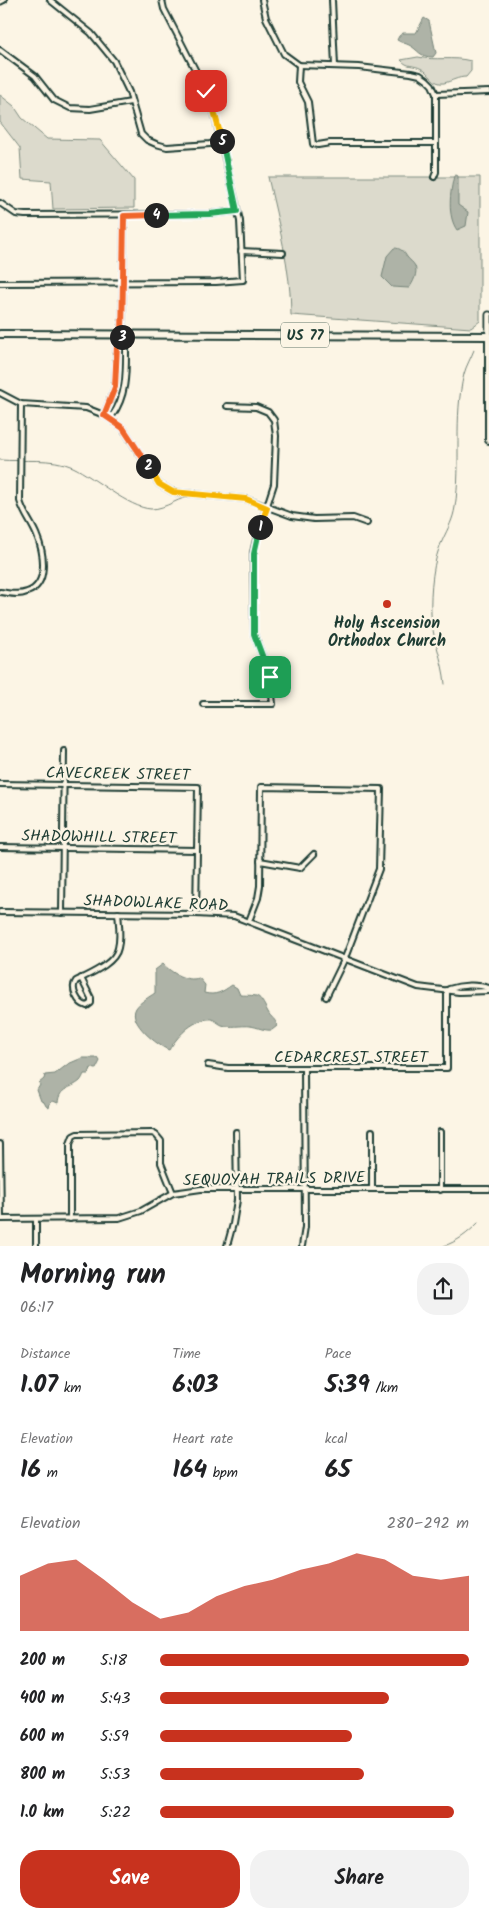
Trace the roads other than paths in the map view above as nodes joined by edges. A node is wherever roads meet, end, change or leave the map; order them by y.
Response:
1 (4, 0) edge
2 (50, 0) edge
3 (162, 0) edge
4 (262, 0) edge
5 (332, 0) edge
6 (0, 2) edge
7 (0, 50) edge
8 (299, 65) junction
9 (335, 66) junction
10 (489, 92) edge
11 (436, 94) junction
12 (131, 102) junction
13 (222, 141) junction
14 (435, 144) junction
15 (434, 177) dead end
16 (0, 203) edge
17 (237, 211) junction
18 (124, 216) junction
19 (241, 250) junction
20 (283, 253) dead end
21 (123, 282) junction
22 (0, 283) edge
23 (489, 315) edge
24 (0, 334) edge
25 (122, 334) junction
26 (489, 336) edge
27 (122, 343) junction
28 (0, 393) edge
29 (21, 404) junction
30 (227, 406) dead end
31 (104, 415) junction
32 (489, 440) edge
33 (267, 508) junction
34 (367, 523) dead end
35 (0, 592) edge
36 (203, 704) dead end
37 (64, 751) dead end
38 (0, 784) edge
39 (64, 785) junction
40 (0, 847) edge
41 (63, 848) junction
42 (197, 850) junction
43 (314, 854) dead end
44 (260, 860) junction
45 (0, 912) edge
46 (62, 912) junction
47 (118, 912) junction
48 (196, 914) junction
49 (248, 920) junction
50 (345, 958) junction
51 (81, 978) junction
52 (447, 990) junction
53 (489, 990) edge
54 (326, 997) dead end
55 (208, 1065) dead end
56 (304, 1068) junction
57 (372, 1131) dead end
58 (236, 1132) dead end
59 (440, 1132) dead end
60 (0, 1144) edge
61 (237, 1189) junction
62 (304, 1189) junction
63 (372, 1189) junction
64 (489, 1189) edge
65 (440, 1190) junction
66 (173, 1193) junction
67 (0, 1219) edge
68 (36, 1219) junction
69 (70, 1219) junction
70 (36, 1246) edge
71 (226, 1246) edge
72 (302, 1246) edge

1 - 6 street
2 - 12 street
3 - 13 street
4 - 8 street
5 - 9 street
7 - 12 street
8 - 9 street
8 - 14 street
9 - 11 street
10 - 11 street
11 - 14 street
12 - 13 street
13 - 17 street
14 - 15 street
16 - 18 street
17 - 18 street
17 - 19 street
18 - 21 street
19 - 20 street
19 - 21 street
21 - 22 street
21 - 25 street
23 - 26 main road
24 - 25 main road, US 77
25 - 26 main road, US 77
25 - 27 street
26 - 32 main road
27 - 31 street
27 - 31 street
28 - 29 street
29 - 31 street
29 - 35 street
30 - 33 street
31 - 33 street
33 - 34 street
33 - 36 street
37 - 39 street
38 - 39 street, CAVECREEK STREET
39 - 41 street
39 - 42 street, CAVECREEK STREET
40 - 41 street, SHADOWHILL STREET
41 - 42 street, SHADOWHILL STREET
41 - 46 street
42 - 48 street, CAVECREEK STREET
43 - 44 street
44 - 49 street
44 - 50 street
45 - 46 street, SHADOWLAKE ROAD
46 - 47 street, SHADOWLAKE ROAD
47 - 48 street, SHADOWLAKE ROAD
47 - 51 street
48 - 49 street, SHADOWLAKE ROAD
49 - 50 street, SHADOWLAKE ROAD
50 - 52 street, SHADOWLAKE ROAD
50 - 54 street
51 - 51 street
52 - 53 street, SHADOWLAKE ROAD
52 - 56 street, CEDARCREST STREET
55 - 56 street, CEDARCREST STREET
56 - 62 street
57 - 63 street
58 - 61 street
59 - 65 street
60 - 67 street
61 - 62 street, SEQUOYAH TRAILS DRIVE
61 - 66 street, SEQUOYAH TRAILS DRIVE
61 - 71 street
62 - 63 street, SEQUOYAH TRAILS DRIVE
62 - 72 street
63 - 65 street, SEQUOYAH TRAILS DRIVE
64 - 65 street, SEQUOYAH TRAILS DRIVE
66 - 69 street, SEQUOYAH TRAILS DRIVE
66 - 69 street
67 - 68 street, SEQUOYAH TRAILS DRIVE
68 - 69 street, SEQUOYAH TRAILS DRIVE
68 - 70 street

